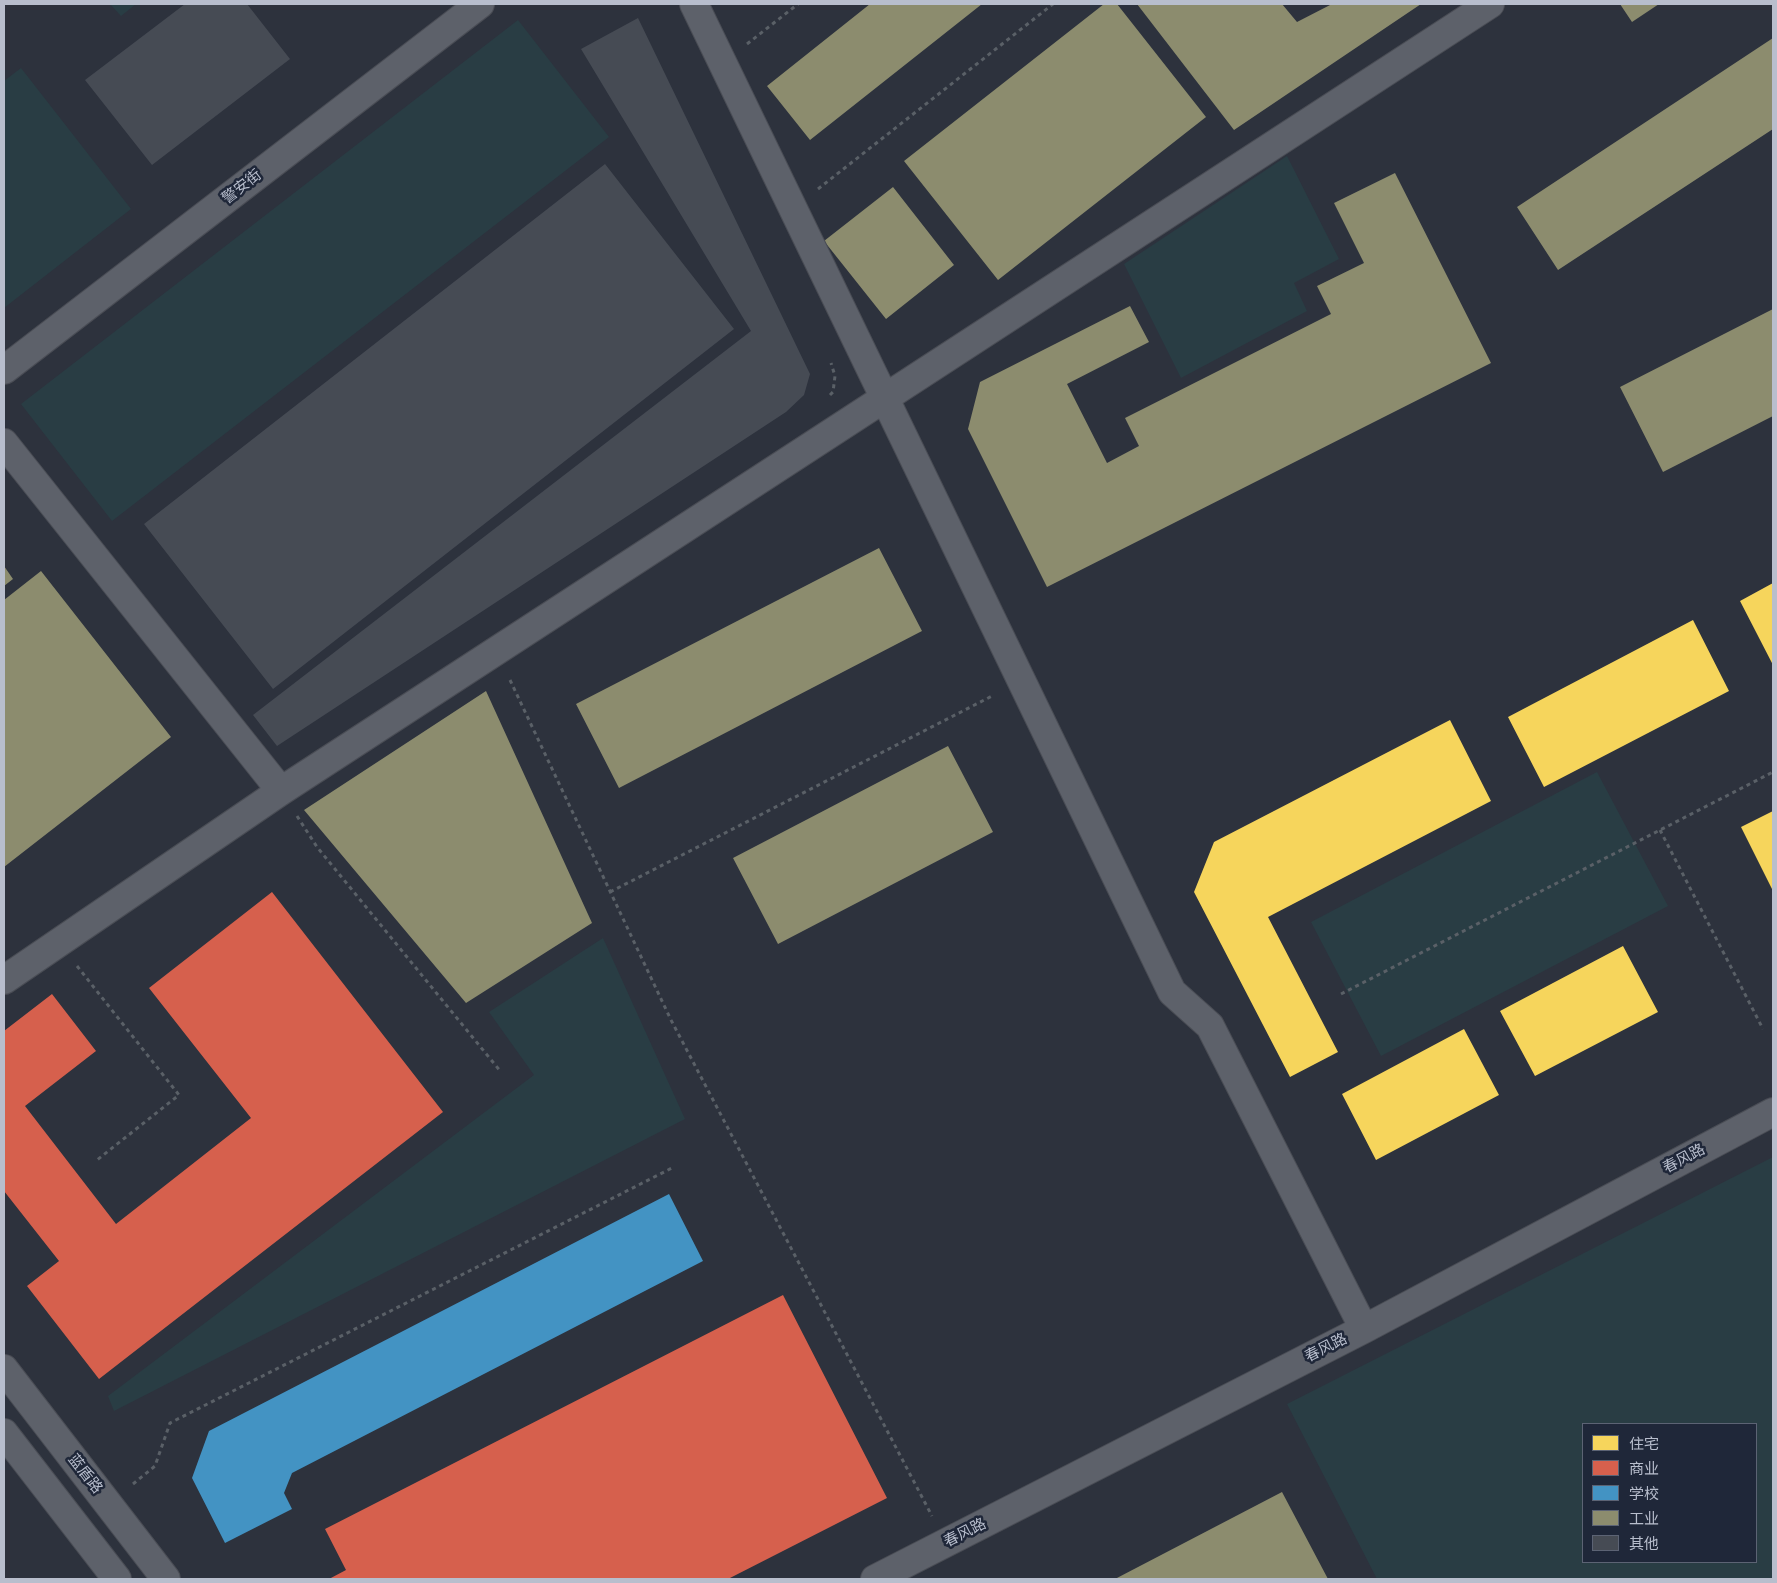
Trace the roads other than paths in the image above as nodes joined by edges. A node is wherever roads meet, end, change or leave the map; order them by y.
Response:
1 (480, 4) edge
2 (694, 4) edge
3 (1490, 4) edge
4 (4, 370) edge
5 (884, 398) junction
6 (4, 443) edge
7 (281, 791) junction
8 (4, 980) edge
9 (1773, 1112) edge
10 (1364, 1329) junction
11 (4, 1369) edge
12 (4, 1433) edge
13 (117, 1579) edge
14 (166, 1579) edge
15 (875, 1579) edge

1 - 4 street, 警安街
2 - 5 street
3 - 5 street
5 - 7 street
5 - 10 street
6 - 7 street
7 - 8 street
9 - 10 street, 春风路
10 - 15 street, 春风路
11 - 14 street, 蓝盾路
12 - 13 street

